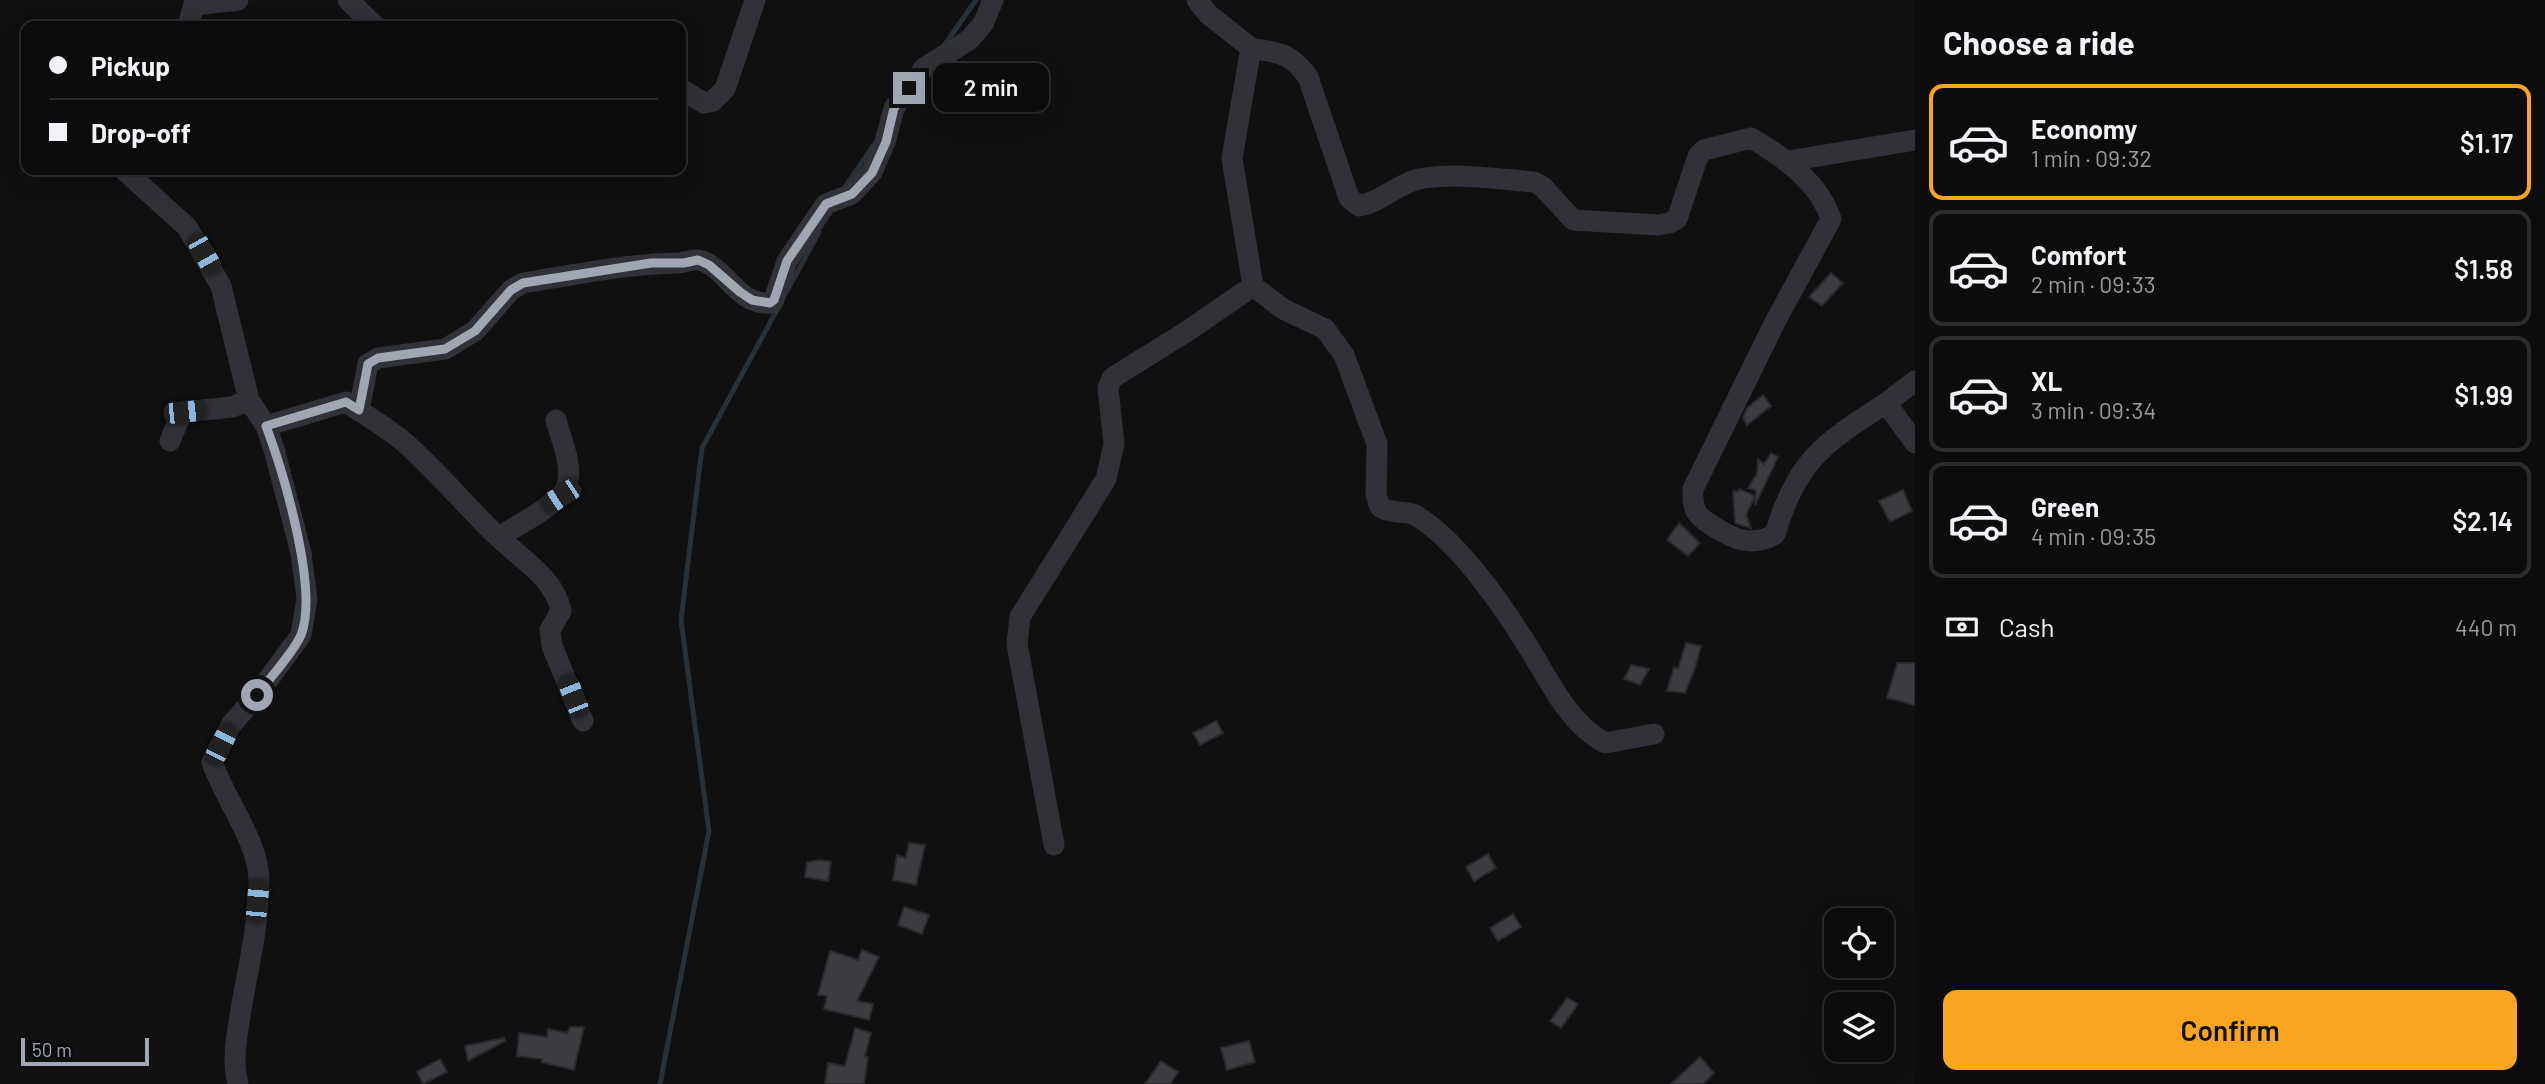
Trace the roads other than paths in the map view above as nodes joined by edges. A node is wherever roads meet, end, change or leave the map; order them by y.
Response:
1 (238, 0) edge
2 (348, 0) edge
3 (755, 0) edge
4 (993, 0) edge
5 (1197, 0) edge
6 (195, 3) edge
7 (190, 21) edge
8 (370, 21) edge
9 (1251, 48) junction
10 (686, 92) edge
11 (1915, 140) edge
12 (1788, 161) junction
13 (129, 175) edge
14 (1253, 286) junction
15 (1915, 381) edge
16 (249, 400) junction
17 (1886, 403) junction
18 (359, 410) junction
19 (556, 420) dead end
20 (266, 426) junction
21 (170, 440) dead end
22 (1915, 443) edge
23 (498, 537) junction
24 (583, 721) dead end
25 (1654, 734) dead end
26 (1055, 845) dead end
27 (238, 1084) edge

1 - 6 street
2 - 8 street
3 - 10 street
4 - 18 street
5 - 9 street
6 - 7 street
9 - 12 street
9 - 14 street
11 - 12 street
12 - 17 street
13 - 16 street
14 - 25 street
14 - 26 street
15 - 17 street
16 - 20 street
16 - 21 street
17 - 22 street
18 - 20 street
18 - 23 street
19 - 23 street
20 - 27 street
23 - 24 street

